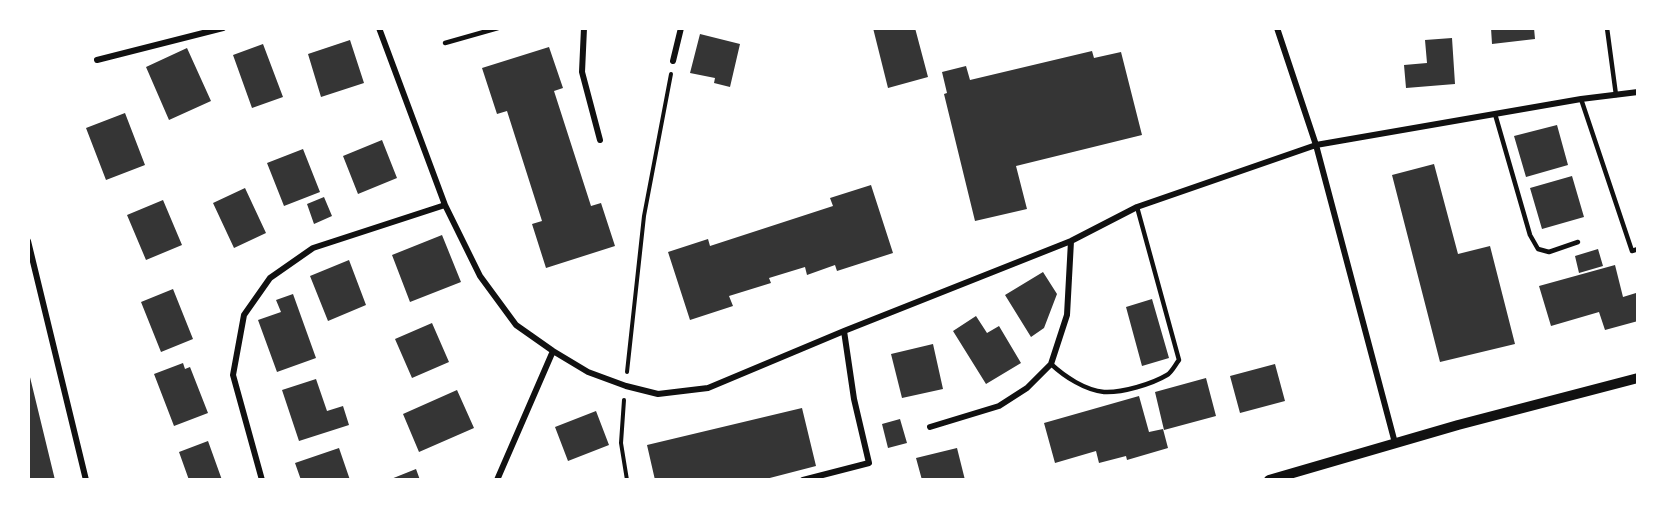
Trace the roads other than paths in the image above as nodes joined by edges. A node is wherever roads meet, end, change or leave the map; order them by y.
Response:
1 (223, 28) edge
2 (379, 28) edge
3 (498, 28) edge
4 (584, 28) edge
5 (681, 28) edge
6 (1277, 28) edge
7 (1608, 28) edge
8 (445, 43) dead end
9 (97, 60) dead end
10 (673, 61) road end
11 (1638, 92) edge
12 (1616, 95) junction
13 (1581, 99) junction
14 (1495, 114) junction
15 (600, 140) dead end
16 (1316, 145) junction
17 (446, 205) junction
18 (1137, 207) junction
19 (28, 241) edge
20 (1071, 241) junction
21 (1578, 242) dead end
22 (1638, 249) edge
23 (844, 331) junction
24 (553, 351) junction
25 (1051, 364) junction
26 (1638, 378) edge
27 (930, 427) dead end
28 (1395, 443) junction
29 (86, 480) edge
30 (262, 480) edge
31 (497, 480) edge
32 (803, 480) edge
33 (1269, 480) edge

1 - 9 street
2 - 17 street
3 - 8 lane
4 - 15 street
5 - 10 street
6 - 16 street
7 - 12 lane
11 - 12 street
12 - 13 street
13 - 14 street
13 - 22 lane
14 - 16 street
14 - 21 lane
16 - 18 street
16 - 28 street
17 - 24 street
17 - 30 street
18 - 20 street
18 - 25 lane
19 - 29 street
20 - 23 street
20 - 25 street
23 - 24 street
23 - 32 street
24 - 31 street
25 - 27 street
26 - 28 street
28 - 33 street

